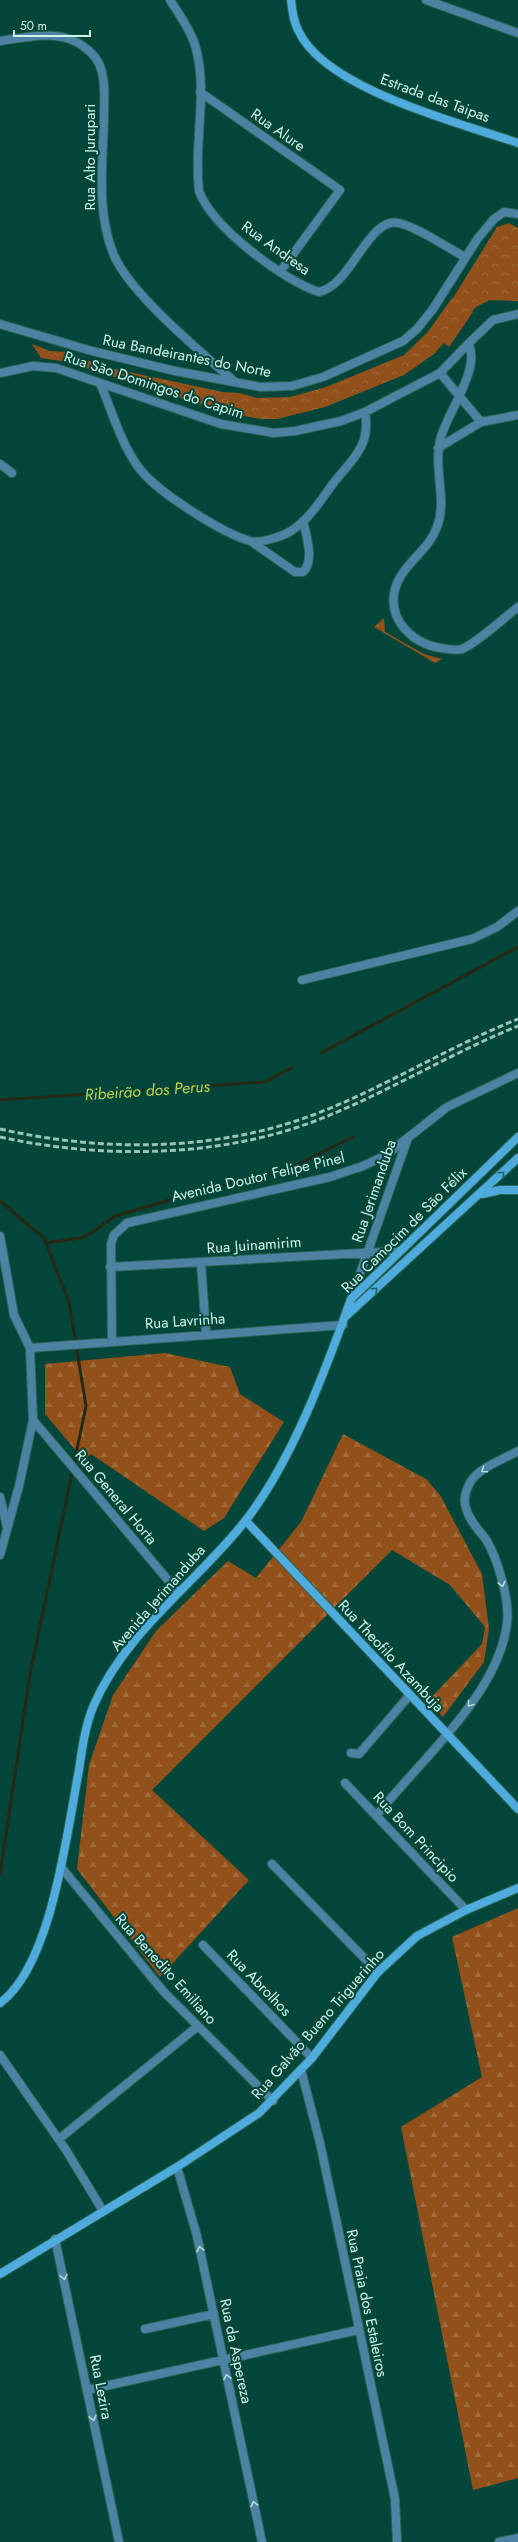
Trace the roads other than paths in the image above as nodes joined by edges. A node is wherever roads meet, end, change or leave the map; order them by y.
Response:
1 (170, 0) edge
2 (291, 0) edge
3 (426, 0) edge
4 (518, 33) edge
5 (0, 41) edge
6 (200, 92) junction
7 (518, 143) edge
8 (518, 214) edge
9 (465, 257) junction
10 (280, 272) junction
11 (518, 314) edge
12 (0, 324) edge
13 (468, 344) junction
14 (0, 373) edge
15 (440, 373) junction
16 (235, 382) junction
17 (100, 383) junction
18 (459, 395) junction
19 (365, 412) junction
20 (518, 415) edge
21 (481, 422) junction
22 (438, 448) junction
23 (0, 464) edge
24 (12, 473) dead end
25 (303, 521) junction
26 (252, 542) junction
27 (518, 607) edge
28 (518, 911) edge
29 (302, 980) dead end
30 (518, 1073) edge
31 (408, 1138) junction
32 (518, 1138) edge
33 (516, 1164) edge
34 (518, 1190) edge
35 (481, 1194) junction
36 (0, 1236) edge
37 (399, 1251) junction
38 (367, 1252) junction
39 (201, 1263) junction
40 (110, 1268) junction
41 (351, 1299) junction
42 (346, 1316) junction
43 (343, 1325) junction
44 (206, 1333) junction
45 (112, 1341) junction
46 (30, 1348) junction
47 (33, 1420) junction
48 (518, 1451) edge
49 (0, 1497) edge
50 (246, 1521) junction
51 (8, 1529) junction
52 (0, 1555) edge
53 (178, 1592) junction
54 (409, 1696) junction
55 (445, 1735) junction
56 (351, 1753) dead end
57 (346, 1783) dead end
58 (518, 1809) edge
59 (377, 1815) junction
60 (272, 1864) dead end
61 (61, 1867) junction
62 (518, 1888) edge
63 (466, 1910) junction
64 (203, 1945) dead end
65 (378, 1972) junction
66 (0, 2003) edge
67 (198, 2026) junction
68 (0, 2055) edge
69 (312, 2058) junction
70 (301, 2070) junction
71 (273, 2101) junction
72 (59, 2139) junction
73 (177, 2167) junction
74 (103, 2211) junction
75 (55, 2239) junction
76 (0, 2274) edge
77 (214, 2314) junction
78 (145, 2329) dead end
79 (358, 2330) junction
80 (224, 2361) junction
81 (87, 2390) junction
82 (518, 2538) edge
83 (119, 2542) edge
84 (262, 2542) edge
85 (396, 2542) edge
86 (499, 2542) edge

1 - 6 street, Rua Andresa
2 - 7 main road, Estrada das Taipas
3 - 4 street
5 - 16 street, Rua Alto Jurupari
6 - 10 street, Rua Andresa
6 - 10 street, Rua Alure
8 - 9 street
9 - 10 street, Rua Andresa
9 - 16 street, Rua Bandeirantes do Norte
11 - 13 street
12 - 16 street, Rua Bandeirantes do Norte
13 - 15 street, Rua São Domingos do Capim
13 - 18 street
14 - 17 street, Rua São Domingos do Capim
15 - 18 street
15 - 19 street, Rua São Domingos do Capim
17 - 19 street, Rua São Domingos do Capim
17 - 26 street
18 - 21 street
18 - 22 street
19 - 25 street
20 - 21 street
21 - 22 street
22 - 27 street
23 - 24 street
25 - 26 street
25 - 26 street
28 - 29 street
30 - 31 street, Avenida Doutor Felipe Pinel
31 - 38 street, Rua Jerimanduba
31 - 40 street, Avenida Doutor Felipe Pinel
32 - 37 main road, Rua Camocim de São Félix
35 -> 33 main road, Rua Camocim de São Félix
34 - 35 main road
42 -> 35 main road, Rua Camocim de São Félix
36 - 46 street
37 - 38 street, Rua Juinamirim
37 - 41 main road, Rua Camocim de São Félix
38 - 39 street, Rua Juinamirim
38 - 41 street, Rua Jerimanduba
39 - 40 street, Rua Juinamirim
39 - 44 street
40 - 45 street, Avenida Doutor Felipe Pinel
41 - 42 main road, Rua Camocim de São Félix
42 - 43 main road, Avenida Jerimanduba
43 - 44 street, Rua Lavrinha
43 - 50 main road, Avenida Jerimanduba
44 - 45 street, Rua Lavrinha
45 - 46 street, Rua Lavrinha
46 - 47 street
47 - 51 street
47 - 53 street, Rua General Horta
48 -> 55 street
49 - 51 street
50 - 53 main road, Avenida Jerimanduba
50 - 54 main road, Rua Theofilo Azambuja
51 - 52 street
53 - 61 main road, Avenida Jerimanduba
54 - 55 main road, Rua Theofilo Azambuja
54 - 56 street
55 - 58 main road, Rua Theofilo Azambuja
55 - 59 street
57 - 59 street, Rua Bom Principio
59 - 63 street, Rua Bom Principio
60 - 65 street
61 - 66 main road, Avenida Jerimanduba
61 - 67 street, Rua Benedito Emiliano
62 - 63 main road, Rua Galvão Bueno Triguerinho
63 - 65 main road, Rua Galvão Bueno Triguerinho
64 - 69 street, Rua Abrolhos
65 - 69 main road, Rua Galvão Bueno Triguerinho
67 - 71 street, Rua Benedito Emiliano
67 - 72 street
68 - 72 street
69 - 70 main road, Rua Galvão Bueno Triguerinho
70 - 71 main road, Rua Galvão Bueno Triguerinho
70 - 79 street, Rua Praia dos Estaleiros
71 - 73 main road, Rua Galvão Bueno Triguerinho
72 - 74 street
73 - 74 main road, Rua Galvão Bueno Triguerinho
77 -> 73 street, Rua da Aspereza
74 - 75 main road, Rua Galvão Bueno Triguerinho
75 - 76 main road, Rua Galvão Bueno Triguerinho
75 -> 81 street, Rua Lezira
77 - 78 street
77 - 80 street, Rua da Aspereza
79 - 80 street
79 - 85 street, Rua Praia dos Estaleiros
80 - 81 street
84 -> 80 street, Rua da Aspereza
81 -> 83 street, Rua Lezira
82 - 86 street

